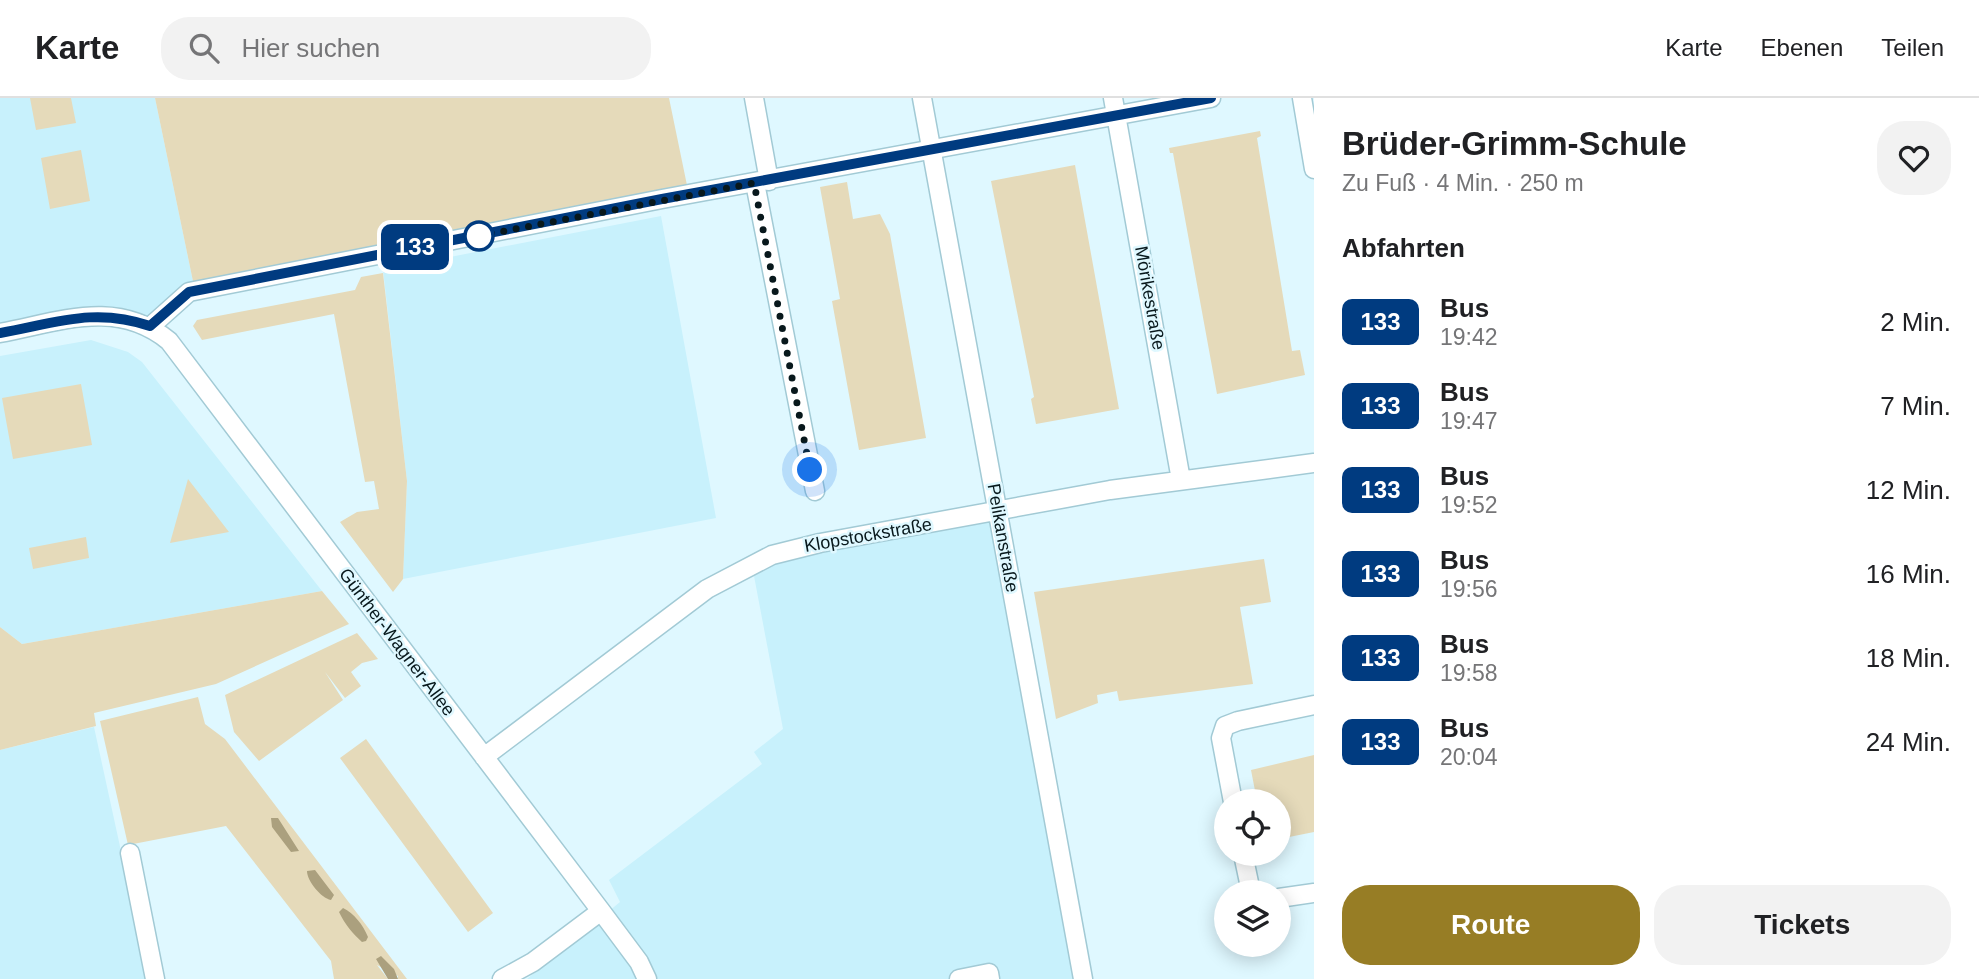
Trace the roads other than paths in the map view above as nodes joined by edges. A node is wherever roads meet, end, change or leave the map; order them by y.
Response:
1 (754, 98) edge
2 (922, 98) edge
3 (1113, 98) edge
4 (1211, 98) edge
5 (1302, 98) edge
6 (1118, 116) junction
7 (932, 151) junction
8 (1314, 170) edge
9 (762, 182) junction
10 (150, 326) junction
11 (0, 333) edge
12 (1314, 463) edge
13 (1181, 480) junction
14 (815, 491) dead end
15 (997, 512) junction
16 (1314, 705) edge
17 (484, 757) junction
18 (1231, 789) edge
19 (130, 853) dead end
20 (1314, 893) edge
21 (1291, 896) edge
22 (601, 911) junction
23 (533, 962) junction
24 (639, 962) junction
25 (155, 979) edge
26 (502, 979) edge
27 (521, 979) edge
28 (648, 979) edge
29 (659, 979) edge
30 (959, 979) edge
31 (990, 979) edge
32 (1083, 979) edge

1 - 9 street
2 - 7 street, Pelikanstraße
3 - 6 street, Mörikestraße
4 - 6 street
5 - 8 street
6 - 7 street
6 - 13 street, Mörikestraße
7 - 9 street
7 - 15 street, Pelikanstraße
9 - 10 street
9 - 14 street
10 - 11 street
10 - 17 street, Günther-Wagner-Allee
12 - 13 street, Klopstockstraße
13 - 15 street, Klopstockstraße
15 - 17 street, Klopstockstraße
15 - 32 street, Pelikanstraße
16 - 18 street
17 - 22 street, Günther-Wagner-Allee
19 - 25 street
20 - 21 street
22 - 23 street
22 - 24 street, Günther-Wagner-Allee
23 - 26 street
23 - 27 street
24 - 28 street, Günther-Wagner-Allee
24 - 29 street, Günther-Wagner-Allee
30 - 31 street

